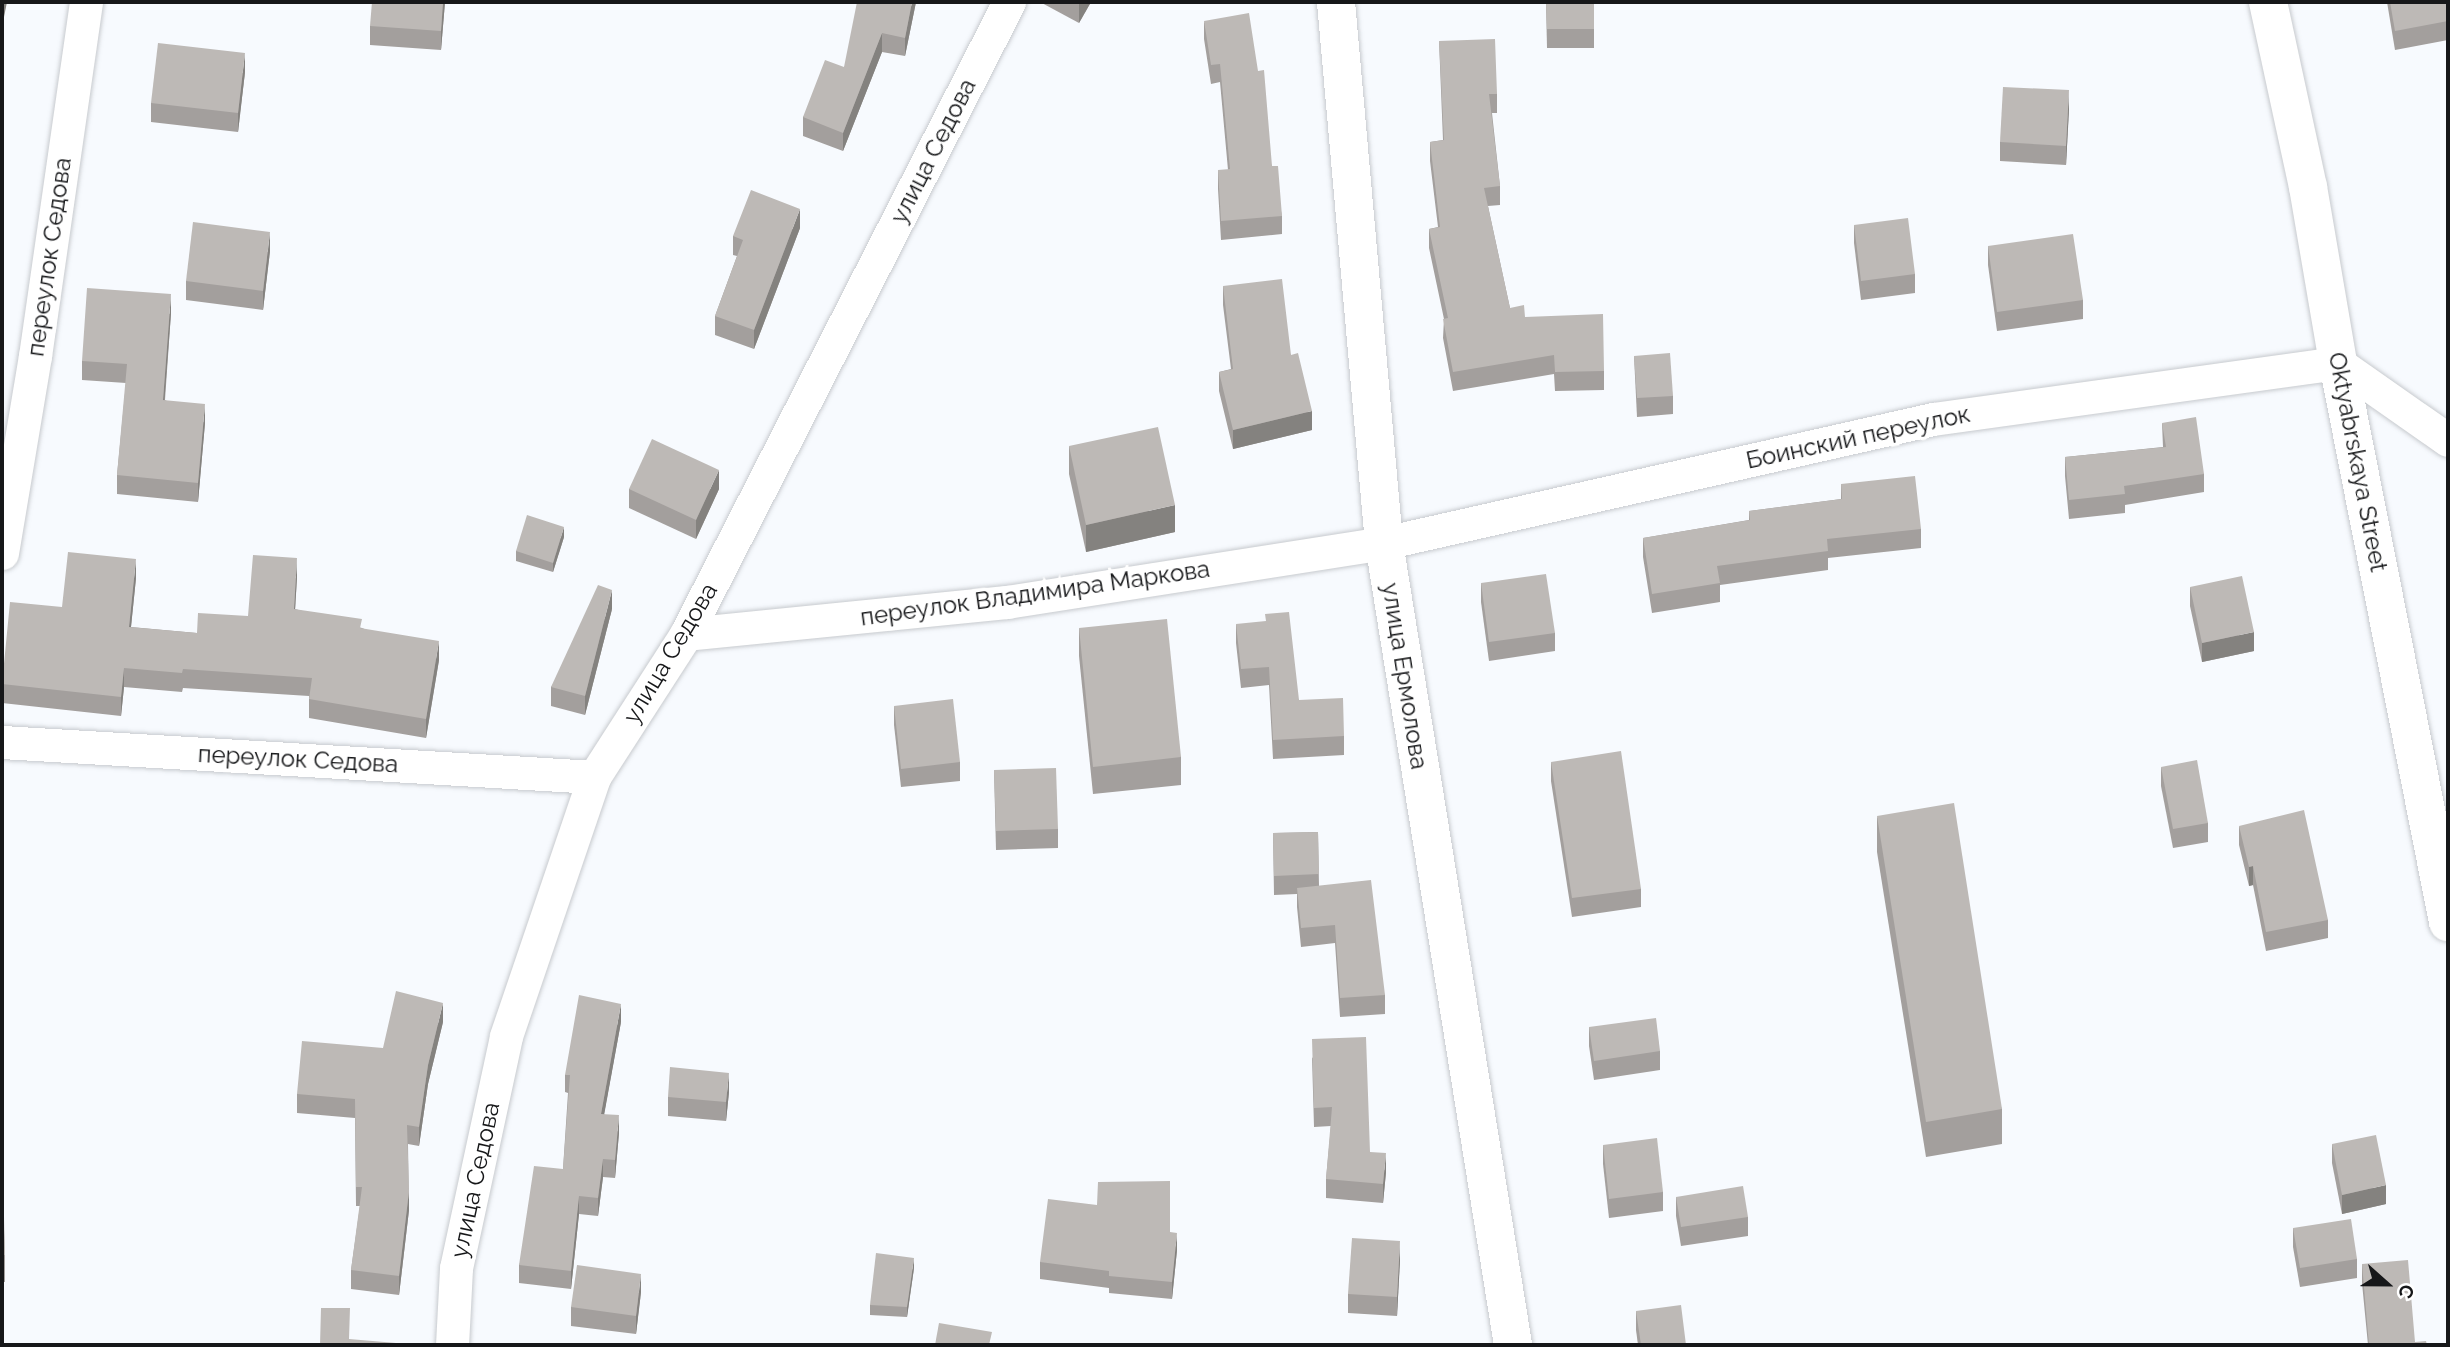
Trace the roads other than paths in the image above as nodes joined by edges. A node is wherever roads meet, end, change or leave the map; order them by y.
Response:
1 (86, 2) edge
2 (1009, 2) edge
3 (1336, 2) edge
4 (2268, 2) edge
5 (2339, 363) junction
6 (2448, 440) edge
7 (1384, 543) junction
8 (2, 553) edge
9 (686, 634) junction
10 (2, 741) edge
11 (594, 777) junction
12 (2448, 922) edge
13 (452, 1345) edge
14 (1513, 1345) edge

1 - 8 street, переулок Седова
2 - 9 street, улица Седова
3 - 7 street, улица Ермолова
4 - 5 street, Oktyabrskaya Street
5 - 6 street
5 - 7 street, Боинский переулок
5 - 12 street, Oktyabrskaya Street
7 - 9 street, переулок Владимира Маркова
7 - 14 street, улица Ермолова
9 - 11 street, улица Седова
10 - 11 street, переулок Седова
11 - 13 street, улица Седова

